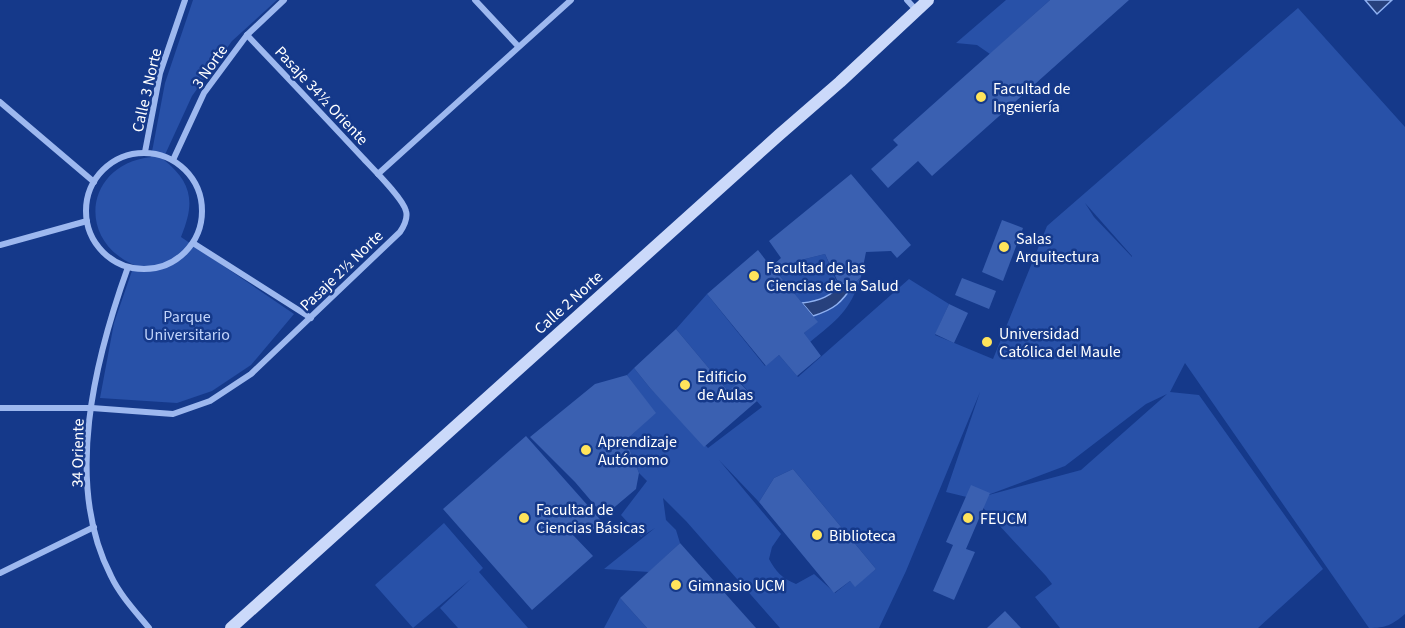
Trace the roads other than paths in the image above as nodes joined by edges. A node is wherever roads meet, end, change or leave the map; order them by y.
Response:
1 (185, 0) edge
2 (285, 0) edge
3 (475, 0) edge
4 (571, 0) edge
5 (907, 0) edge
6 (928, 0) edge
7 (916, 11) junction
8 (247, 35) junction
9 (518, 46) junction
10 (0, 102) edge
11 (146, 153) junction
12 (173, 160) junction
13 (378, 174) junction
14 (94, 182) junction
15 (87, 221) junction
16 (193, 243) junction
17 (0, 245) edge
18 (128, 267) junction
19 (311, 318) junction
20 (0, 408) edge
21 (92, 408) junction
22 (94, 527) junction
23 (0, 573) edge
24 (149, 628) edge
25 (231, 628) edge

1 - 11 street, Calle 3 Norte
2 - 8 street, 3 Norte
3 - 9 street
4 - 9 street
5 - 7 street
6 - 7 main road, Calle 2 Norte
7 - 25 main road, Calle 2 Norte
8 - 12 street, 3 Norte
8 - 13 street, Pasaje 34½ Oriente
9 - 13 street
10 - 14 street
11 - 12 street
11 - 14 street
12 - 16 street
13 - 19 street, Pasaje 2½ Norte
14 - 15 street
15 - 17 street
15 - 18 street
16 - 18 street
16 - 19 street
18 - 21 street, 34 Oriente
19 - 21 street, Pasaje 2½ Norte
20 - 21 street, Pasaje 2½ Norte
21 - 22 street, 34 Oriente
22 - 23 street
22 - 24 street, 34 Oriente

